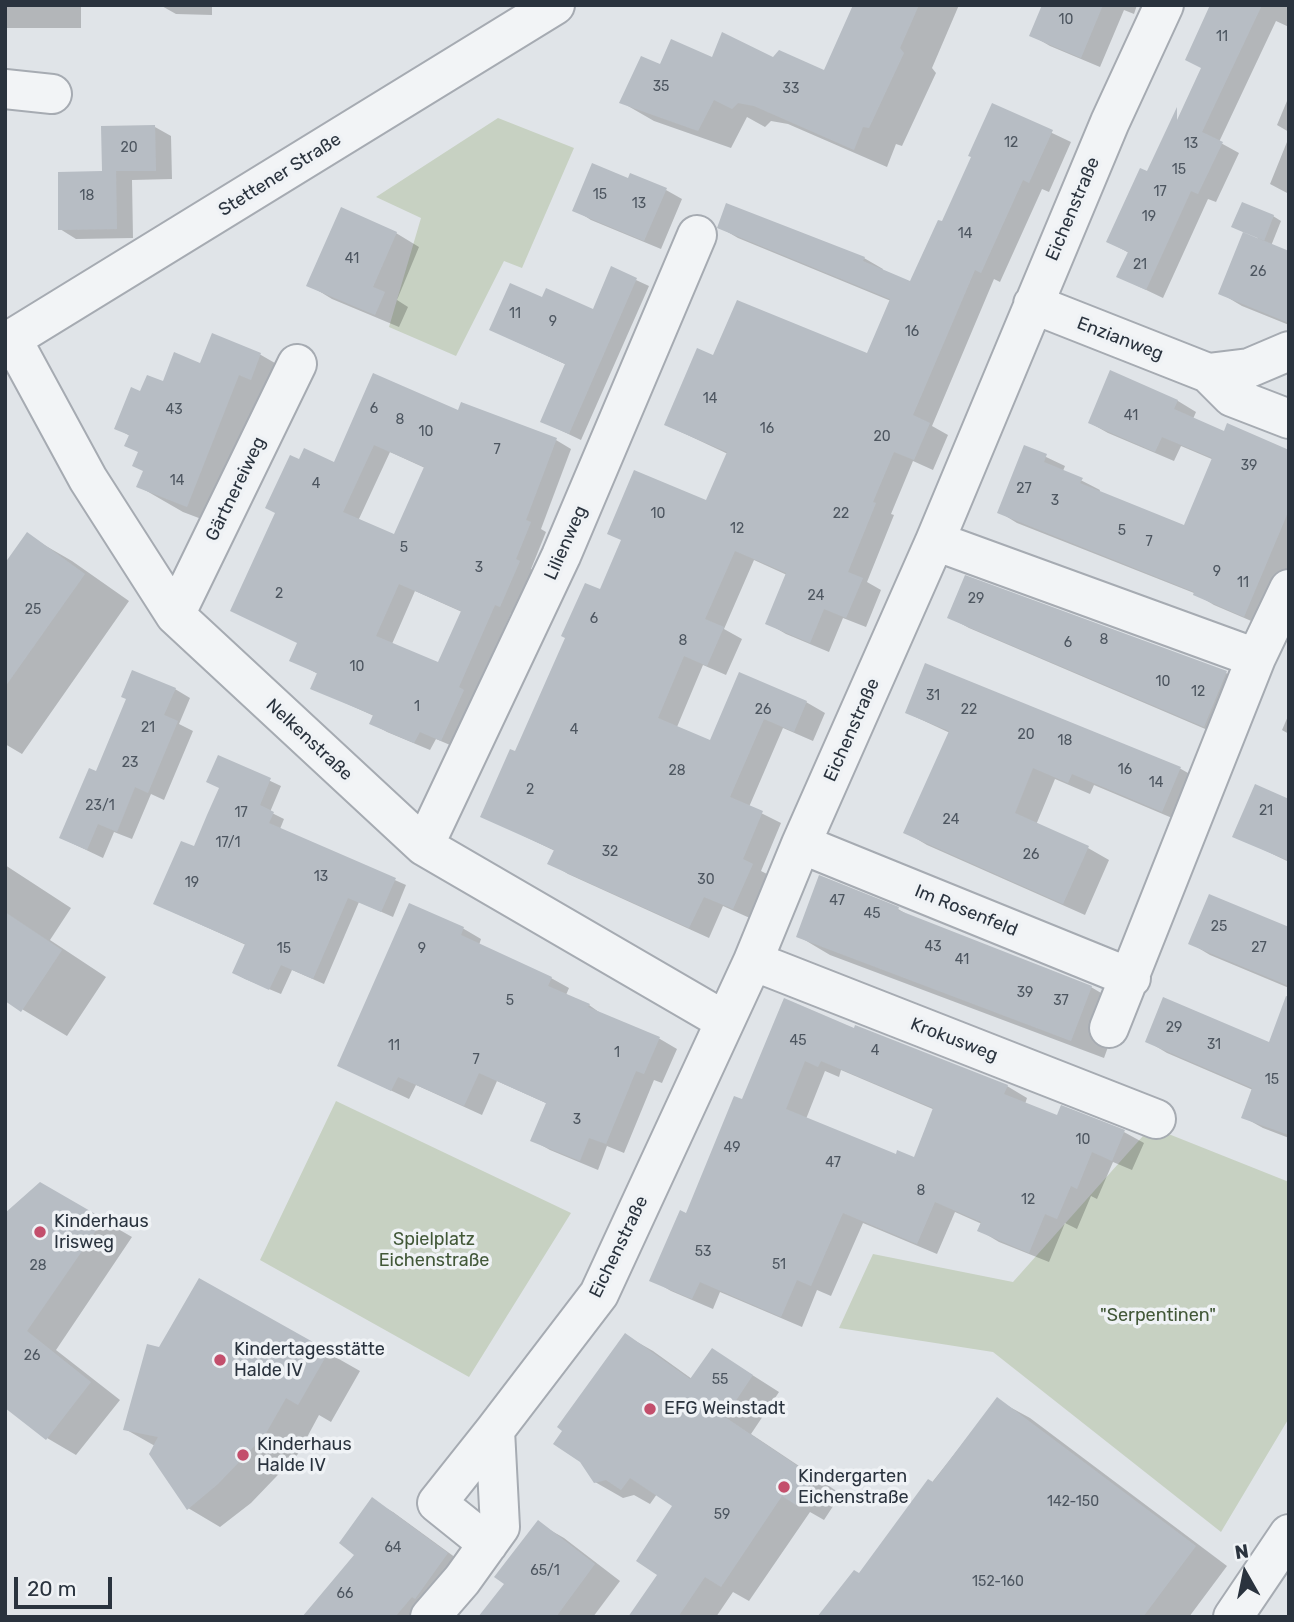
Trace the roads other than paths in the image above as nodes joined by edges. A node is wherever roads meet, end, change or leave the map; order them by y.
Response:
1 (555, 5) edge
2 (1164, 5) edge
3 (5, 89) edge
4 (52, 94) dead end
5 (697, 235) dead end
6 (1033, 304) junction
7 (8, 341) edge
8 (1289, 351) edge
9 (297, 364) dead end
10 (1208, 373) junction
11 (1289, 419) edge
12 (935, 541) junction
13 (1289, 589) edge
14 (175, 615) junction
15 (1256, 658) junction
16 (801, 844) junction
17 (424, 846) junction
18 (753, 961) junction
19 (1130, 978) junction
20 (725, 1021) junction
21 (1109, 1028) dead end
22 (1156, 1119) dead end
23 (495, 1430) junction
24 (1289, 1534) edge
25 (488, 1544) junction
26 (430, 1617) edge
27 (1233, 1617) edge

1 - 7 street, Stettener Straße
2 - 6 street, Eichenstraße
3 - 4 street
5 - 17 street, Lilienweg
6 - 10 street, Enzianweg
6 - 12 street, Eichenstraße
7 - 14 street, Nelkenstraße
8 - 10 street, Enzianweg
9 - 14 street, Gärtnereiweg
10 - 11 street, Enzianweg
12 - 15 street
12 - 16 street, Eichenstraße
13 - 15 street
14 - 17 street, Nelkenstraße
15 - 19 street
16 - 18 street, Eichenstraße
16 - 19 street, Im Rosenfeld
17 - 20 street, Nelkenstraße
18 - 20 street, Eichenstraße
18 - 22 street, Krokusweg
19 - 21 street
20 - 23 street, Eichenstraße
23 - 25 street
23 - 25 street, Eichenstraße
24 - 27 street
25 - 26 street

